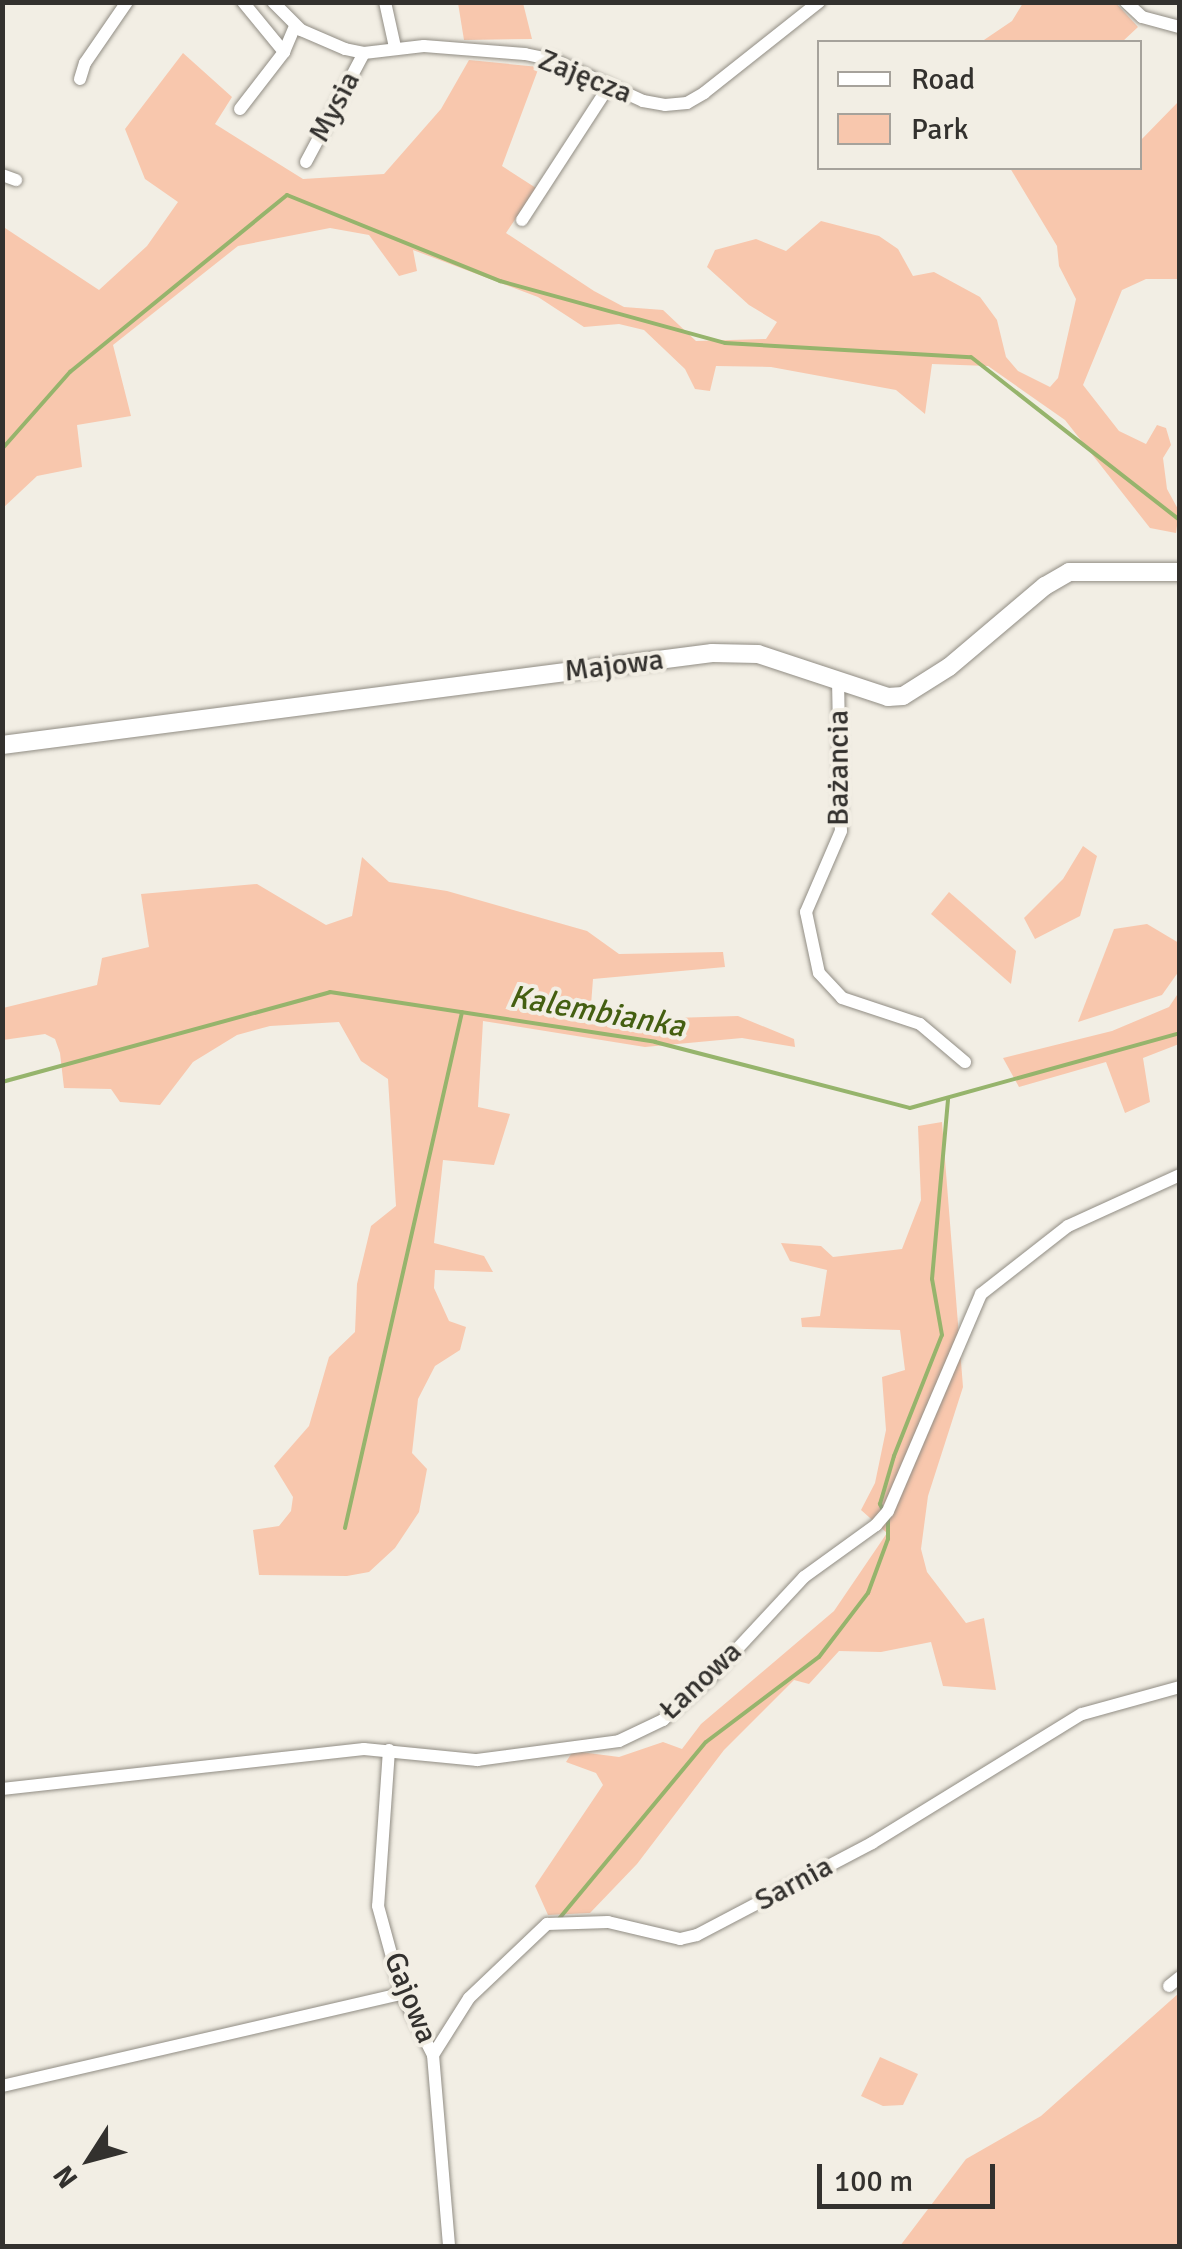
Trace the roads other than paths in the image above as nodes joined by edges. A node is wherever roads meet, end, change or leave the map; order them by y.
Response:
1 (127, 2) edge
2 (243, 2) edge
3 (272, 2) edge
4 (386, 2) edge
5 (819, 2) edge
6 (1126, 2) edge
7 (295, 26) junction
8 (1180, 27) edge
9 (395, 47) junction
10 (284, 52) junction
11 (364, 52) junction
12 (80, 79) dead end
13 (609, 86) junction
14 (240, 109) dead end
15 (306, 162) dead end
16 (522, 220) dead end
17 (1180, 572) edge
18 (838, 680) junction
19 (2, 745) edge
20 (965, 1062) dead end
21 (1180, 1175) edge
22 (1180, 1687) edge
23 (389, 1750) junction
24 (2, 1789) edge
25 (402, 1994) junction
26 (433, 2054) junction
27 (2, 2086) edge
28 (449, 2246) edge

1 - 12 street
2 - 10 street
3 - 7 street, Zajęcza
4 - 9 street
5 - 13 street, Zajęcza
6 - 8 street
7 - 10 street
7 - 11 street, Zajęcza
9 - 11 street, Zajęcza
9 - 13 street, Zajęcza
10 - 14 street
11 - 15 street, Mysia
13 - 16 street
17 - 18 street, Majowa
18 - 19 street, Majowa
18 - 20 street, Bażancia
21 - 23 street, Łanowa
22 - 26 street, Sarnia
23 - 24 street, Łanowa
23 - 25 street, Gajowa
25 - 26 street, Gajowa
25 - 27 street
26 - 28 street, Gajowa

